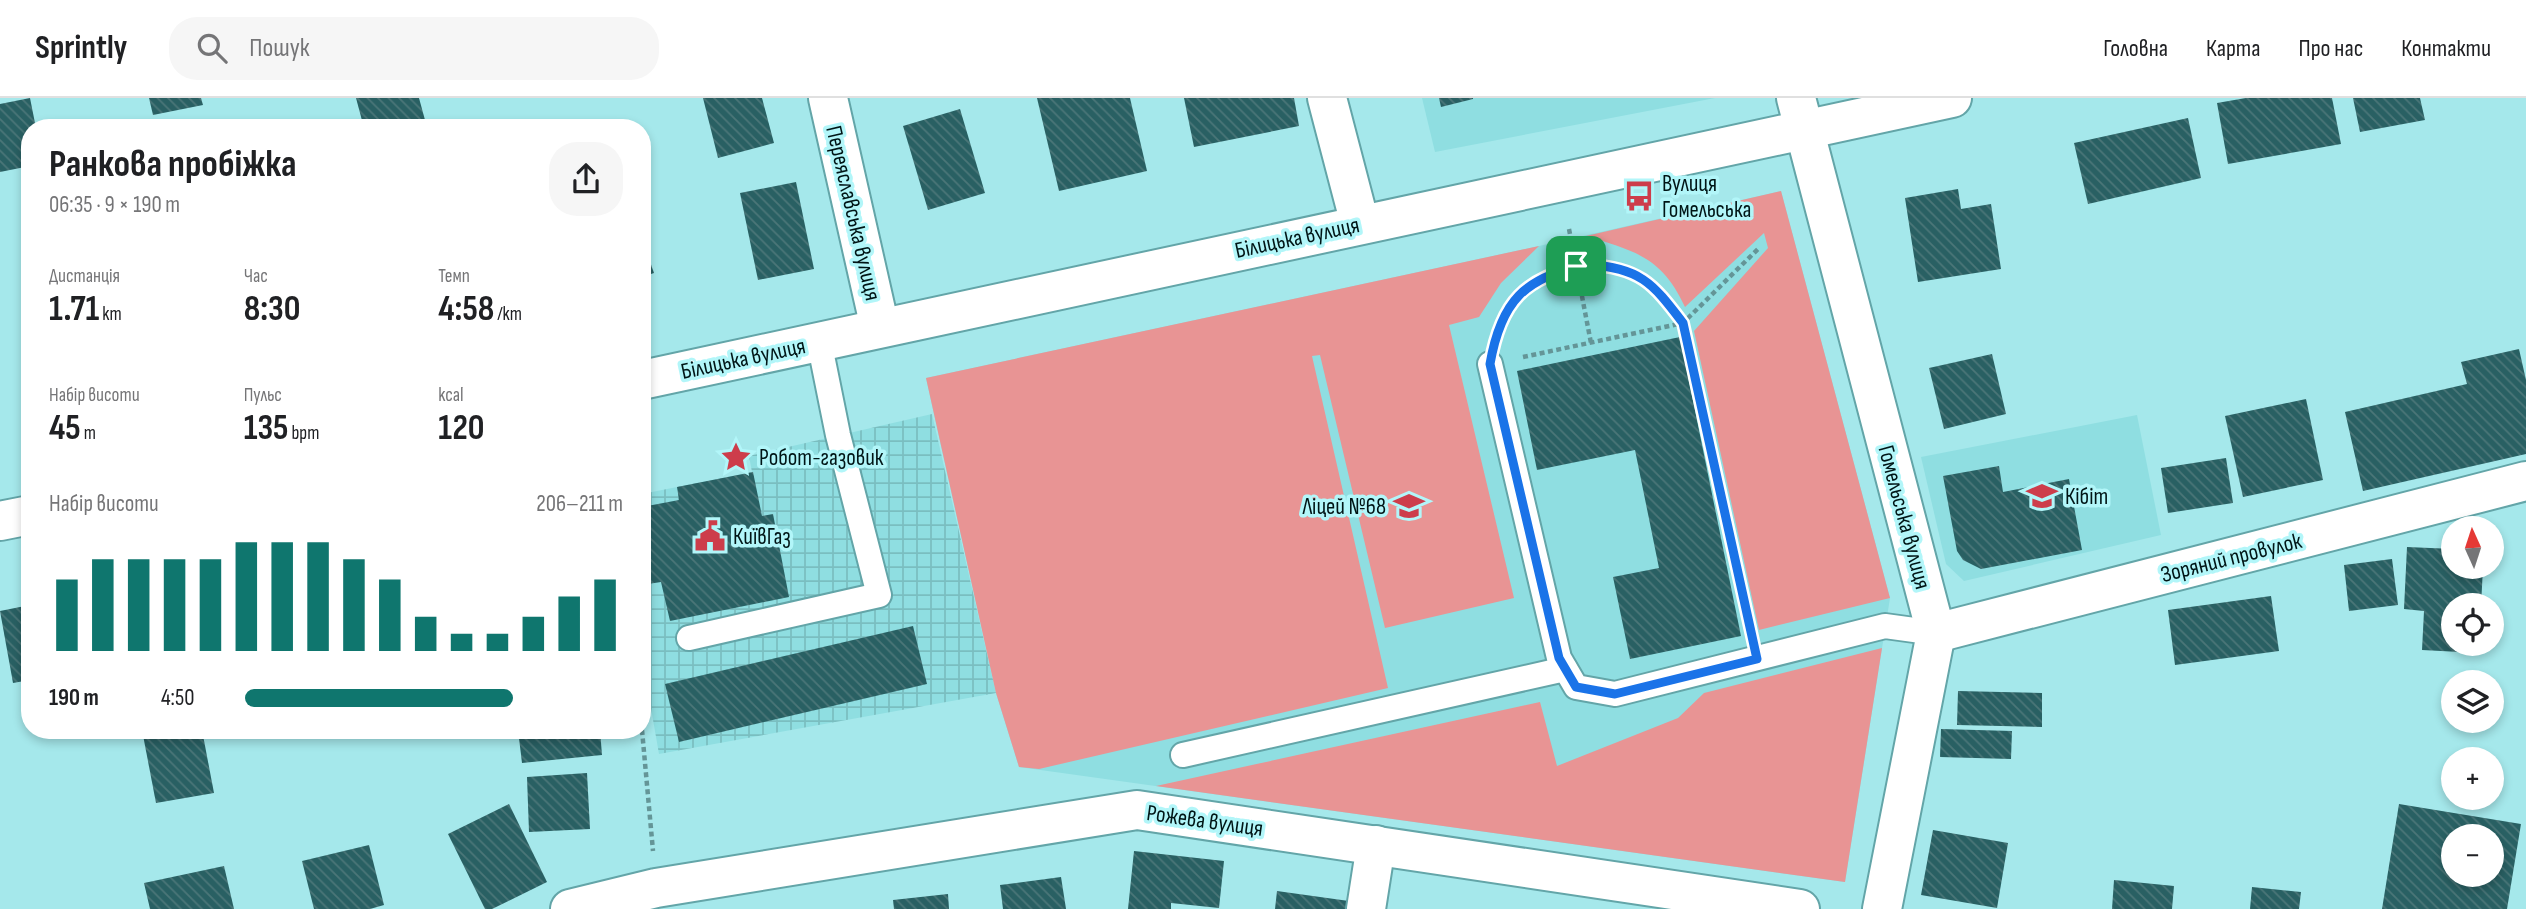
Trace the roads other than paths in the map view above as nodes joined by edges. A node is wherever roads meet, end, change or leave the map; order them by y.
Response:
1 (828, 98) edge
2 (1326, 98) edge
3 (1952, 98) edge
4 (1800, 114) edge
5 (1360, 223) junction
6 (880, 328) junction
7 (818, 341) junction
8 (1490, 364) road end
9 (651, 378) edge
10 (2526, 481) edge
11 (21, 517) edge
12 (0, 521) edge
13 (1936, 633) junction
14 (689, 638) dead end
15 (1565, 669) junction
16 (1183, 755) dead end
17 (1376, 845) junction
18 (570, 909) edge
19 (1366, 909) edge
20 (1800, 909) edge
21 (1882, 909) edge

1 - 6 street, Переяславська вулиця
2 - 5 street
3 - 4 street, Білицька вулиця
4 - 5 street, Білицька вулиця
4 - 13 street, Гомельська вулиця
5 - 6 street, Білицька вулиця
6 - 7 street, Білицька вулиця
7 - 9 street, Білицька вулиця
7 - 14 lane
8 - 15 lane
10 - 13 street, Зоряний провулок
11 - 12 street
13 - 15 lane
13 - 21 street, Гомельська вулиця
15 - 16 lane
17 - 18 street, Рожева вулиця
17 - 19 street
17 - 20 street, Рожева вулиця

